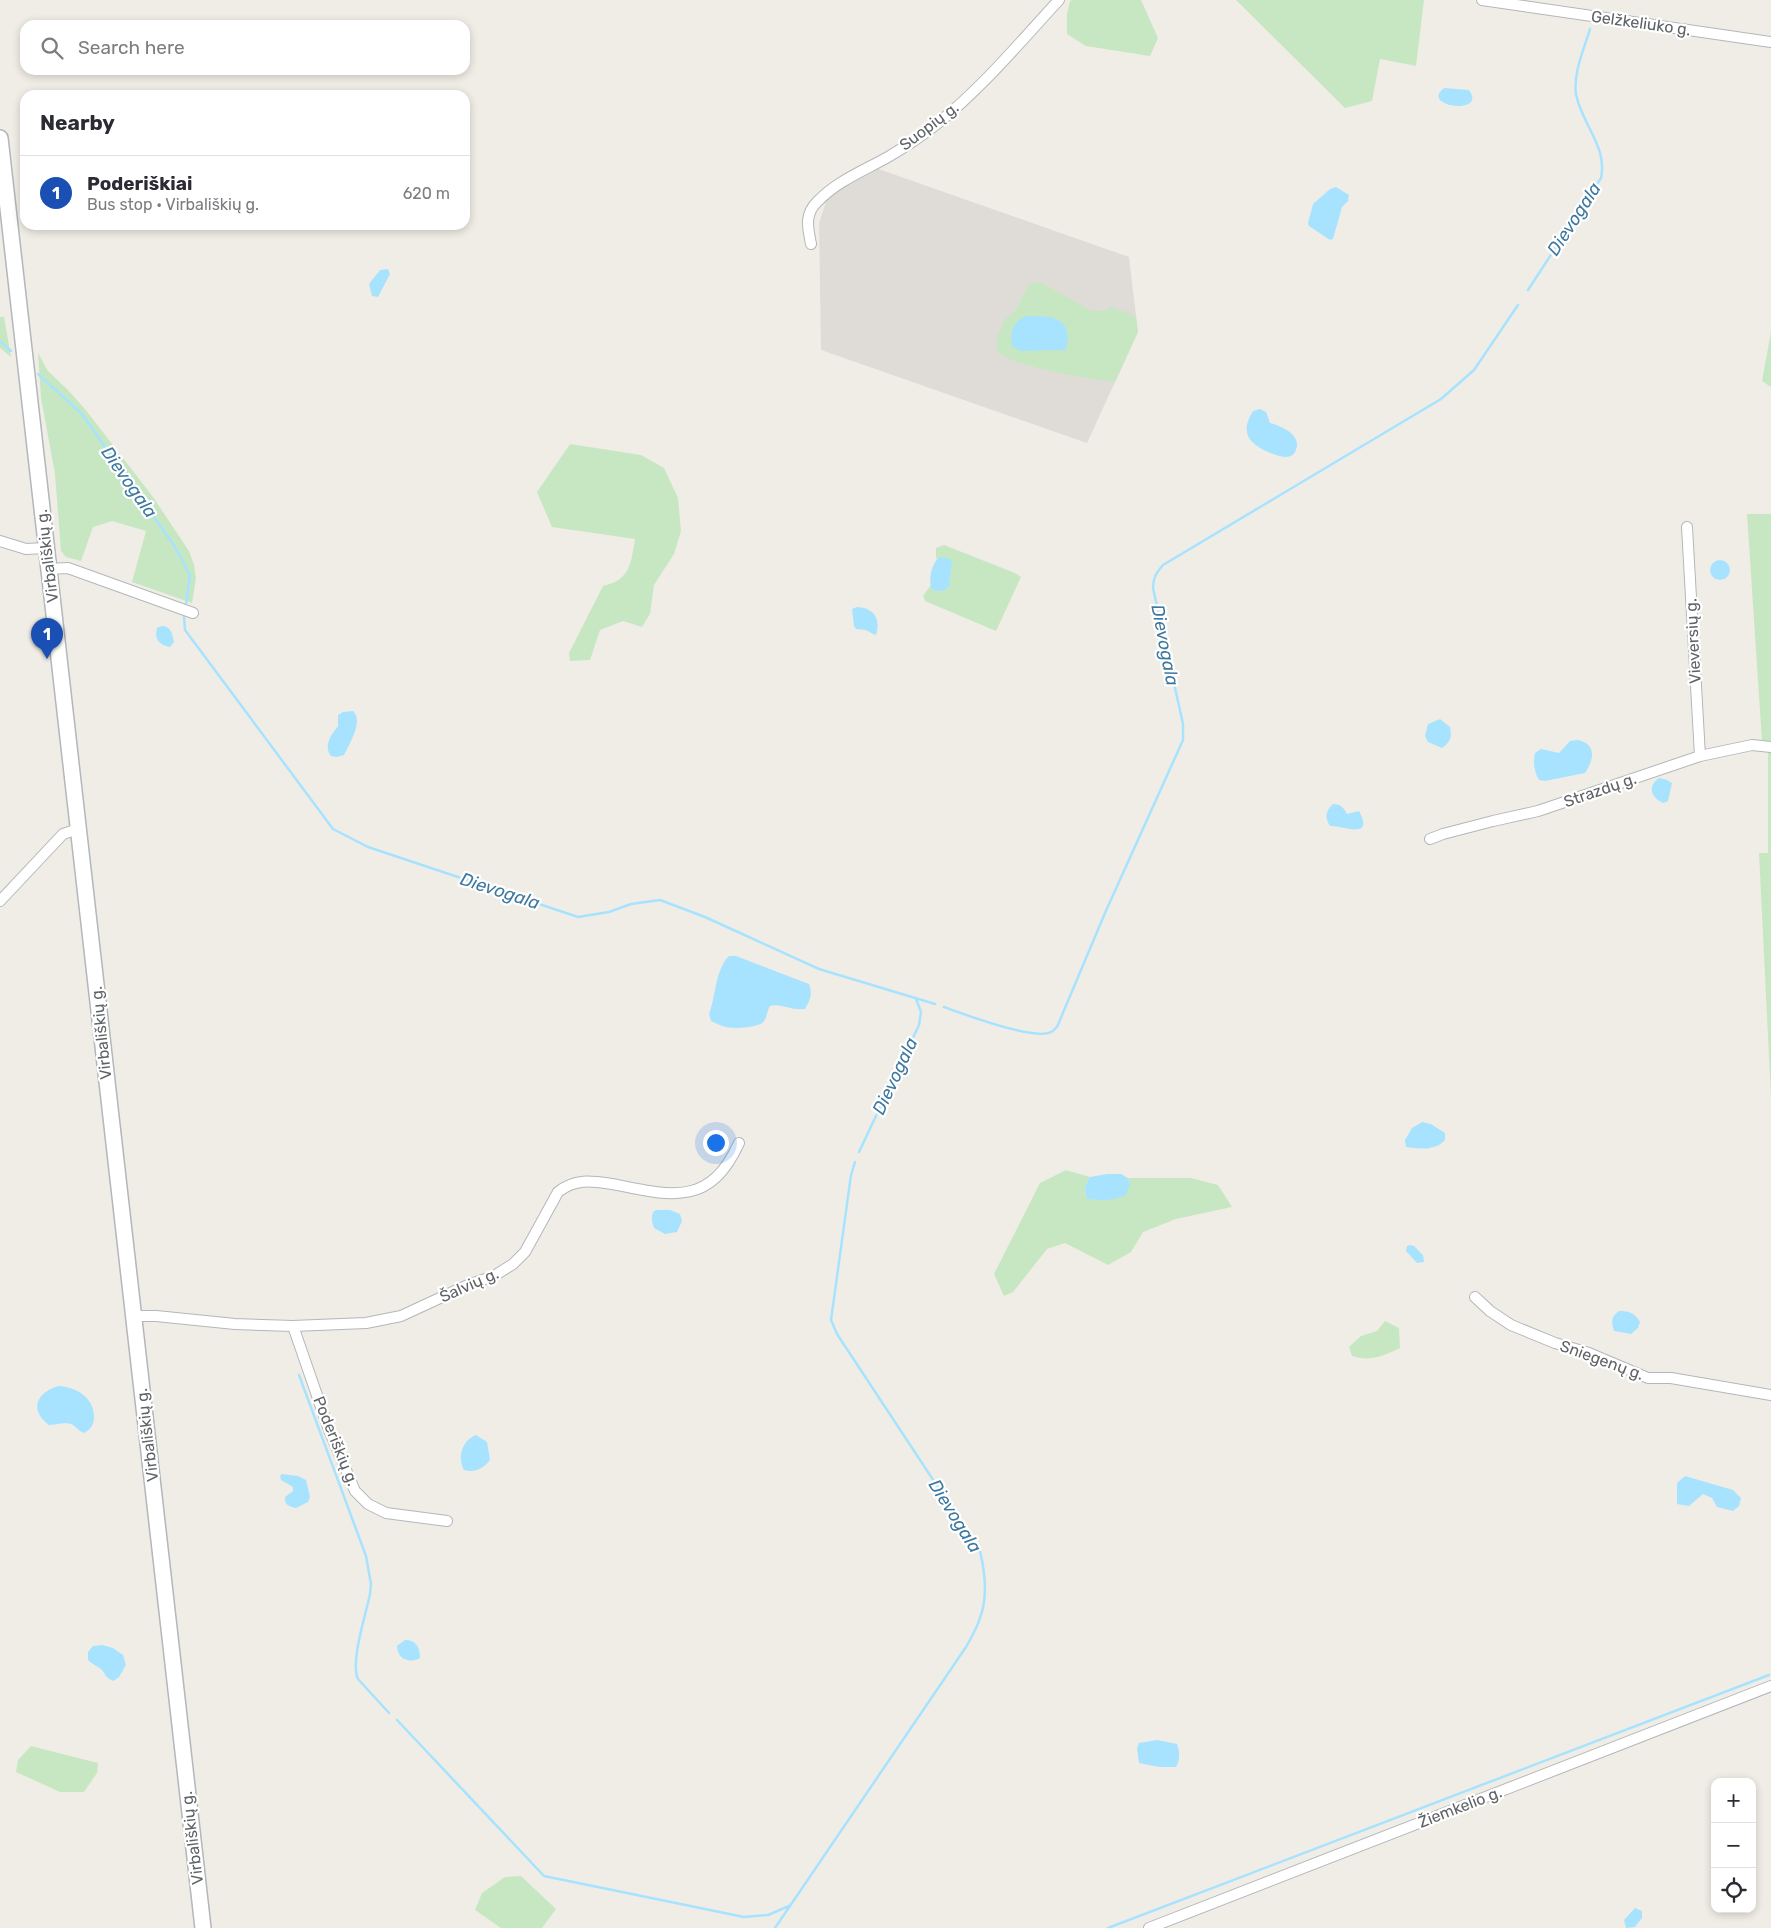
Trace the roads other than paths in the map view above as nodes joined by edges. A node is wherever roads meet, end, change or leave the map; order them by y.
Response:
1 (1059, 0) edge
2 (1482, 0) edge
3 (1771, 42) edge
4 (0, 138) edge
5 (812, 244) dead end
6 (1687, 527) dead end
7 (0, 541) edge
8 (46, 548) junction
9 (48, 569) junction
10 (193, 613) dead end
11 (1771, 747) edge
12 (1700, 756) junction
13 (78, 829) junction
14 (1430, 839) dead end
15 (0, 901) edge
16 (739, 1143) dead end
17 (1475, 1297) dead end
18 (133, 1316) junction
19 (293, 1326) junction
20 (1771, 1395) edge
21 (447, 1521) dead end
22 (1771, 1686) edge
23 (203, 1928) edge
24 (1149, 1928) edge

1 - 5 street, Suopių g.
2 - 3 street, Gelžkeliuko g.
4 - 8 main road, Virbališkių g.
6 - 12 street, Vieversių g.
7 - 8 street
8 - 9 main road, Virbališkių g.
9 - 10 street
9 - 13 main road, Virbališkių g.
11 - 12 street, Strazdų g.
12 - 14 street, Strazdų g.
13 - 15 street
13 - 18 main road, Virbališkių g.
16 - 19 street, Šalvių g.
17 - 20 street, Sniegenų g.
18 - 19 street, Šalvių g.
18 - 23 main road, Virbališkių g.
19 - 21 street, Poderiškių g.
22 - 24 street, Žiemkelio g.

